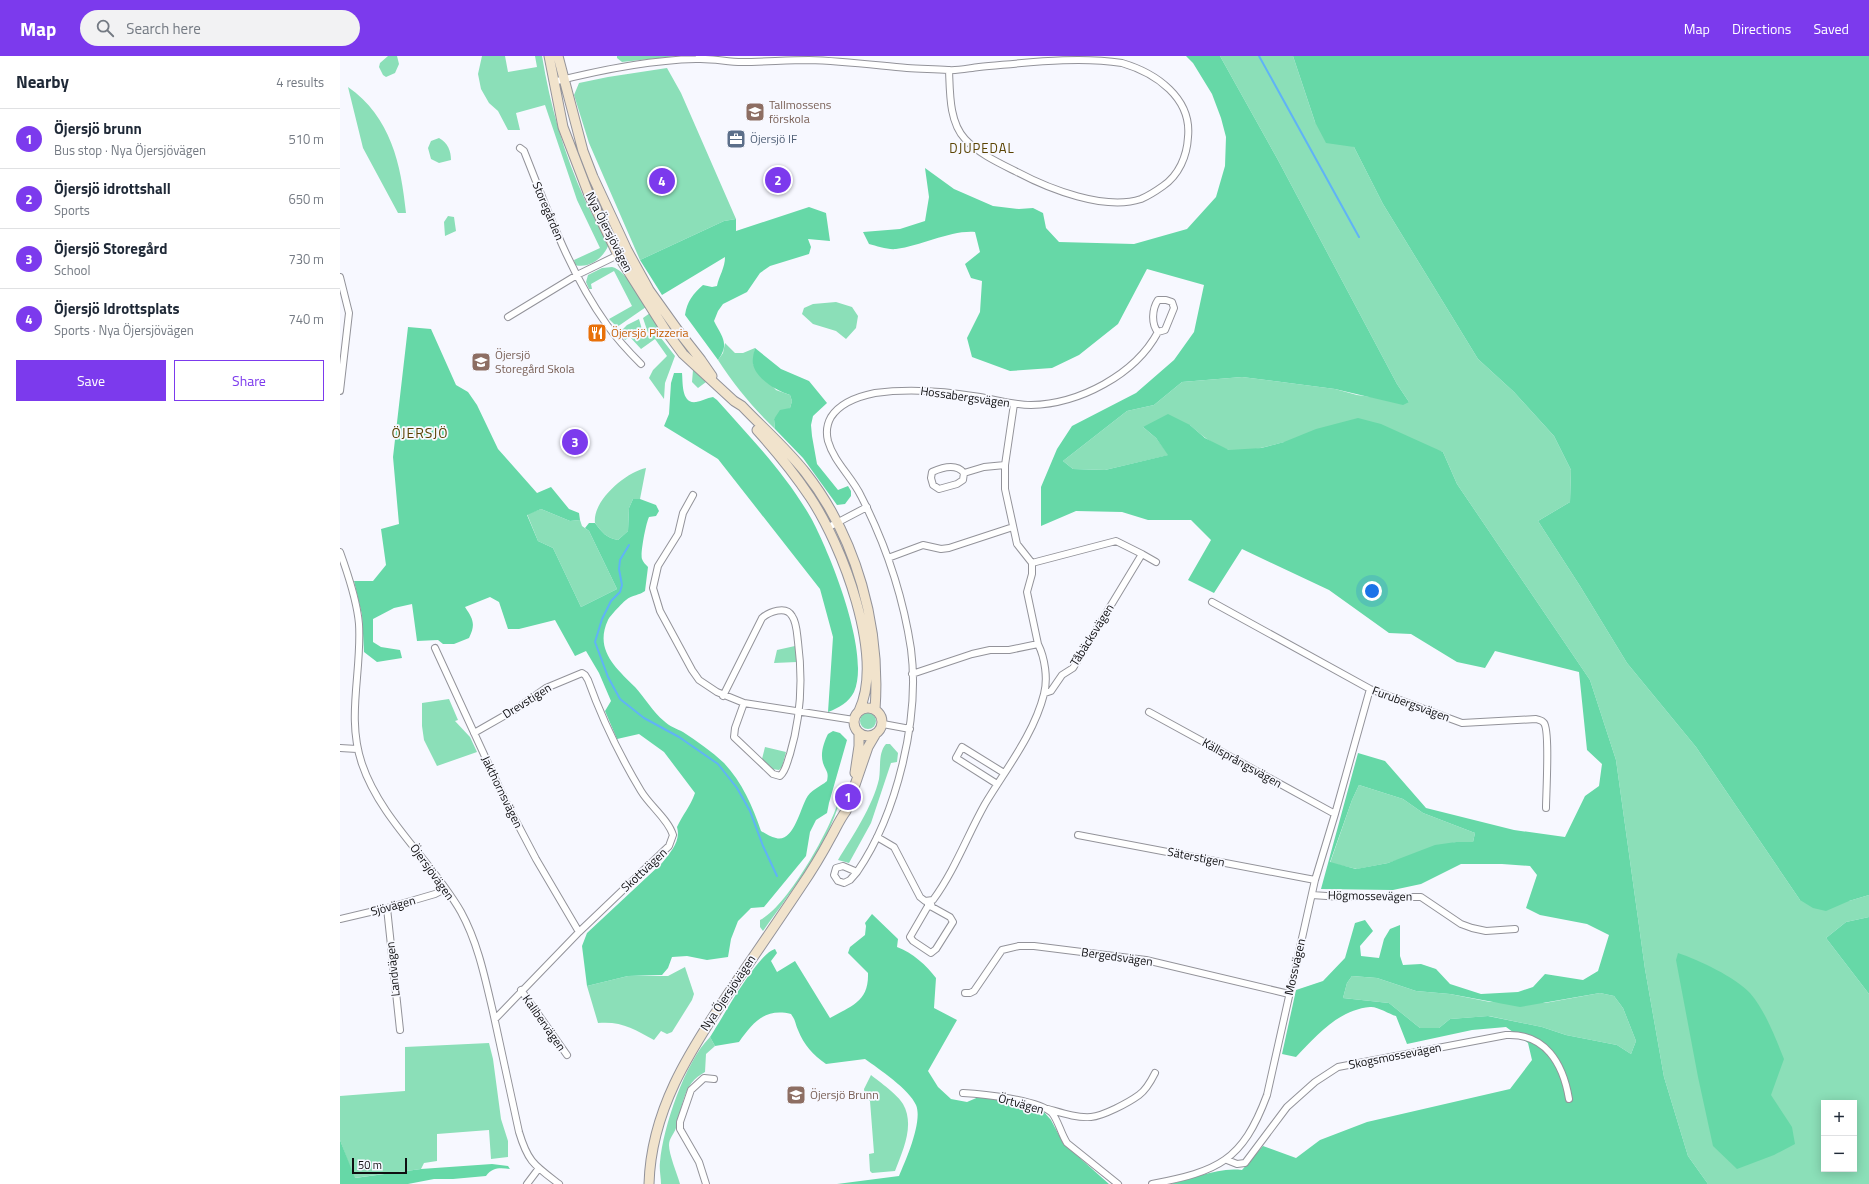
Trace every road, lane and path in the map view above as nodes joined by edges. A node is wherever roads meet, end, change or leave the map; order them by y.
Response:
1 (548, 56) edge
2 (558, 56) edge
3 (807, 58) edge
4 (949, 70) junction
5 (563, 79) junction
6 (553, 82) junction
7 (520, 148) dead end
8 (627, 250) junction
9 (618, 255) junction
10 (577, 275) junction
11 (340, 277) edge
12 (508, 317) dead end
13 (1158, 332) junction
14 (641, 364) dead end
15 (716, 383) junction
16 (340, 391) edge
17 (734, 401) junction
18 (1014, 404) junction
19 (1005, 465) junction
20 (964, 473) junction
21 (693, 495) dead end
22 (867, 507) junction
23 (837, 523) junction
24 (1013, 527) junction
25 (827, 528) junction
26 (340, 552) edge
27 (1142, 554) junction
28 (888, 558) junction
29 (1156, 562) dead end
30 (1032, 563) junction
31 (1212, 602) dead end
32 (1038, 644) junction
33 (435, 648) dead end
34 (582, 673) joint
35 (912, 674) junction
36 (1370, 690) junction
37 (1045, 693) junction
38 (722, 696) junction
39 (744, 703) junction
40 (875, 710) junction
41 (859, 711) junction
42 (800, 712) junction
43 (1149, 712) dead end
44 (854, 720) junction
45 (883, 724) junction
46 (910, 728) junction
47 (474, 733) junction
48 (859, 733) junction
49 (875, 735) junction
50 (340, 748) edge
51 (357, 748) junction
52 (1004, 773) junction
53 (997, 784) junction
54 (1546, 808) dead end
55 (1335, 814) junction
56 (841, 817) junction
57 (1078, 835) dead end
58 (878, 837) junction
59 (857, 872) dead end
60 (1315, 880) junction
61 (445, 889) junction
62 (1312, 895) junction
63 (929, 902) junction
64 (387, 908) junction
65 (340, 919) edge
66 (1514, 929) dead end
67 (579, 932) junction
68 (521, 990) junction
69 (965, 993) dead end
70 (1289, 994) junction
71 (495, 1019) junction
72 (400, 1030) dead end
73 (567, 1055) dead end
74 (1155, 1073) dead end
75 (714, 1078) dead end
76 (963, 1093) dead end
77 (1569, 1098) dead end
78 (1046, 1109) junction
79 (1227, 1160) junction
80 (539, 1168) junction
81 (1165, 1183) edge
82 (526, 1184) edge
83 (559, 1184) edge
84 (649, 1184) edge
85 (706, 1184) edge
86 (1118, 1184) edge
87 (1152, 1184) edge

1 - 6 street, Nya Öjersjövägen
2 - 5 street, Nya Öjersjövägen
3 - 4 street
3 - 5 street
4 - 4 street
5 - 6 street
5 - 8 street, Nya Öjersjövägen
6 - 9 street, Nya Öjersjövägen
7 - 10 street, Storegården
8 - 9 street
8 - 15 street, Nya Öjersjövägen
9 - 10 street
9 - 15 street, Nya Öjersjövägen
10 - 12 street
10 - 14 street, Storegården
11 - 16 street
13 - 13 street, Hossabergsvägen
13 - 18 street, Hossabergsvägen
15 - 17 street, Nya Öjersjövägen
17 - 23 street, Nya Öjersjövägen
17 - 25 street, Nya Öjersjövägen
18 - 19 street
18 - 22 street, Hossabergsvägen
19 - 20 street
19 - 24 street
20 - 20 street
21 - 38 street
22 - 23 street
22 - 28 street, Hossabergsvägen
23 - 25 street
23 - 40 street, Nya Öjersjövägen
24 - 28 street
24 - 30 street
25 - 41 street, Nya Öjersjövägen
26 - 51 street, Öjersjövägen
27 - 29 street
27 - 30 street
27 - 37 street, Tåbäcksvägen
28 - 35 street, Hossabergsvägen
30 - 32 street
31 - 36 street, Furubergsvägen
32 - 35 street
32 - 37 street
33 - 47 street, Jakthornsvägen
34 - 47 street, Drevstigen
34 - 67 street, Skottvägen
35 - 46 street, Hossabergsvägen
36 - 54 street, Furubergsvägen
36 - 55 street, Mossvägen
37 - 52 street, Tåbäcksvägen
38 - 39 street
38 - 42 street
39 - 42 street
39 - 42 street
40 - 41 street
40 - 45 street, Nya Öjersjövägen
41 - 44 street, Nya Öjersjövägen
42 - 44 street
43 - 55 street, Källsprångsvägen
44 - 48 street, Nya Öjersjövägen
45 - 46 street
45 - 49 street, Nya Öjersjövägen
46 - 58 street, Hossabergsvägen
47 - 67 street, Jakthornsvägen
48 - 49 street
48 - 56 street, Nya Öjersjövägen
49 - 56 street, Nya Öjersjövägen
50 - 51 street
51 - 61 street, Öjersjövägen
52 - 53 street, Tåbäcksvägen
52 - 53 street
53 - 63 street, Tåbäcksvägen
55 - 60 street, Mossvägen
56 - 84 street, Nya Öjersjövägen
57 - 60 street, Säterstigen
58 - 59 street, Hossabergsvägen
58 - 63 street, Tåbäcksvägen
60 - 62 street, Mossvägen
61 - 64 street, Sjövägen
61 - 71 street, Öjersjövägen
62 - 66 street, Högmossevägen
62 - 70 street, Mossvägen
63 - 63 street, Tåbäcksvägen
64 - 65 street, Sjövägen
64 - 72 street, Landvägen
67 - 68 street, Skottvägen
68 - 71 street, Skottvägen
68 - 73 street, Kalibervägen
69 - 70 street, Bergedsvägen
70 - 79 street, Mossvägen
71 - 80 street, Öjersjövägen
74 - 78 street
75 - 85 street
76 - 78 street, Örtvägen
77 - 79 street, Skogsmossevägen
78 - 86 street, Örtvägen
79 - 81 street, Mossvägen
80 - 82 street
80 - 83 street, Öjersjövägen
81 - 87 street, Mossvägen

